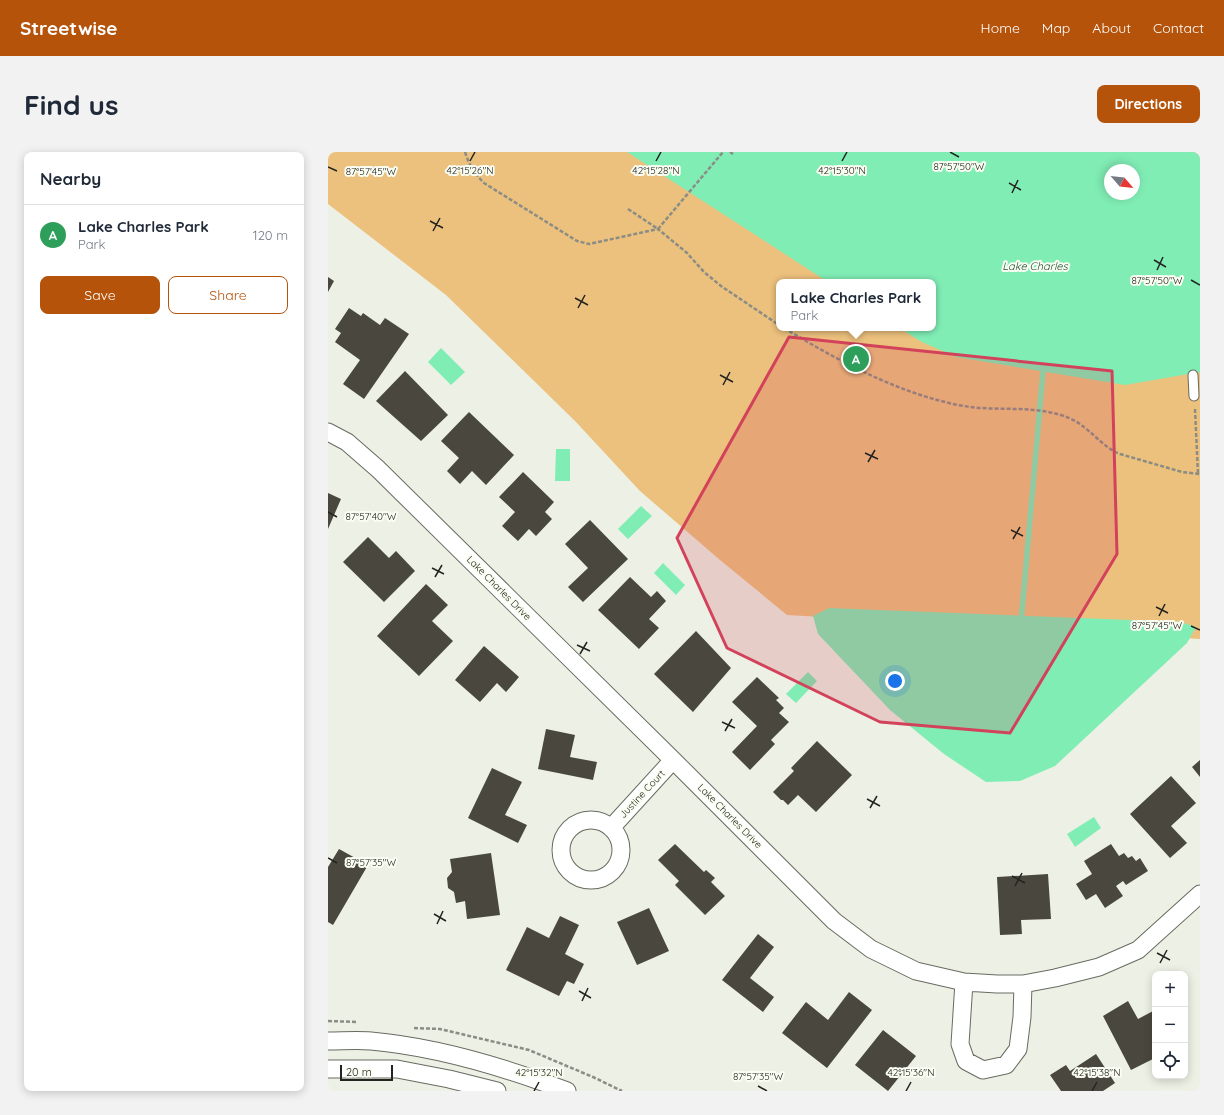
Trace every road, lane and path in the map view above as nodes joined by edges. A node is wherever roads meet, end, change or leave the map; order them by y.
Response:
1 (465, 152) edge
2 (723, 152) edge
3 (628, 209) dead end
4 (658, 229) junction
5 (776, 323) edge
6 (789, 331) edge
7 (1193, 375) dead end
8 (1194, 396) joint
9 (328, 432) edge
10 (1199, 474) edge
11 (674, 760) junction
12 (611, 828) dead end
13 (1200, 894) edge
14 (964, 982) junction
15 (1023, 984) junction
16 (328, 1041) edge
17 (328, 1069) edge
18 (497, 1091) edge
19 (567, 1091) edge

1 - 4 path
2 - 4 path
3 - 4 path
4 - 5 path
6 - 10 path
7 - 8 lane
8 - 10 path
9 - 11 street, Lake Charles Drive
11 - 12 street, Justine Court
11 - 14 street, Lake Charles Drive
13 - 15 street, Lake Charles Drive
14 - 15 street, Lake Charles Drive
14 - 15 street
16 - 19 street
17 - 18 street

